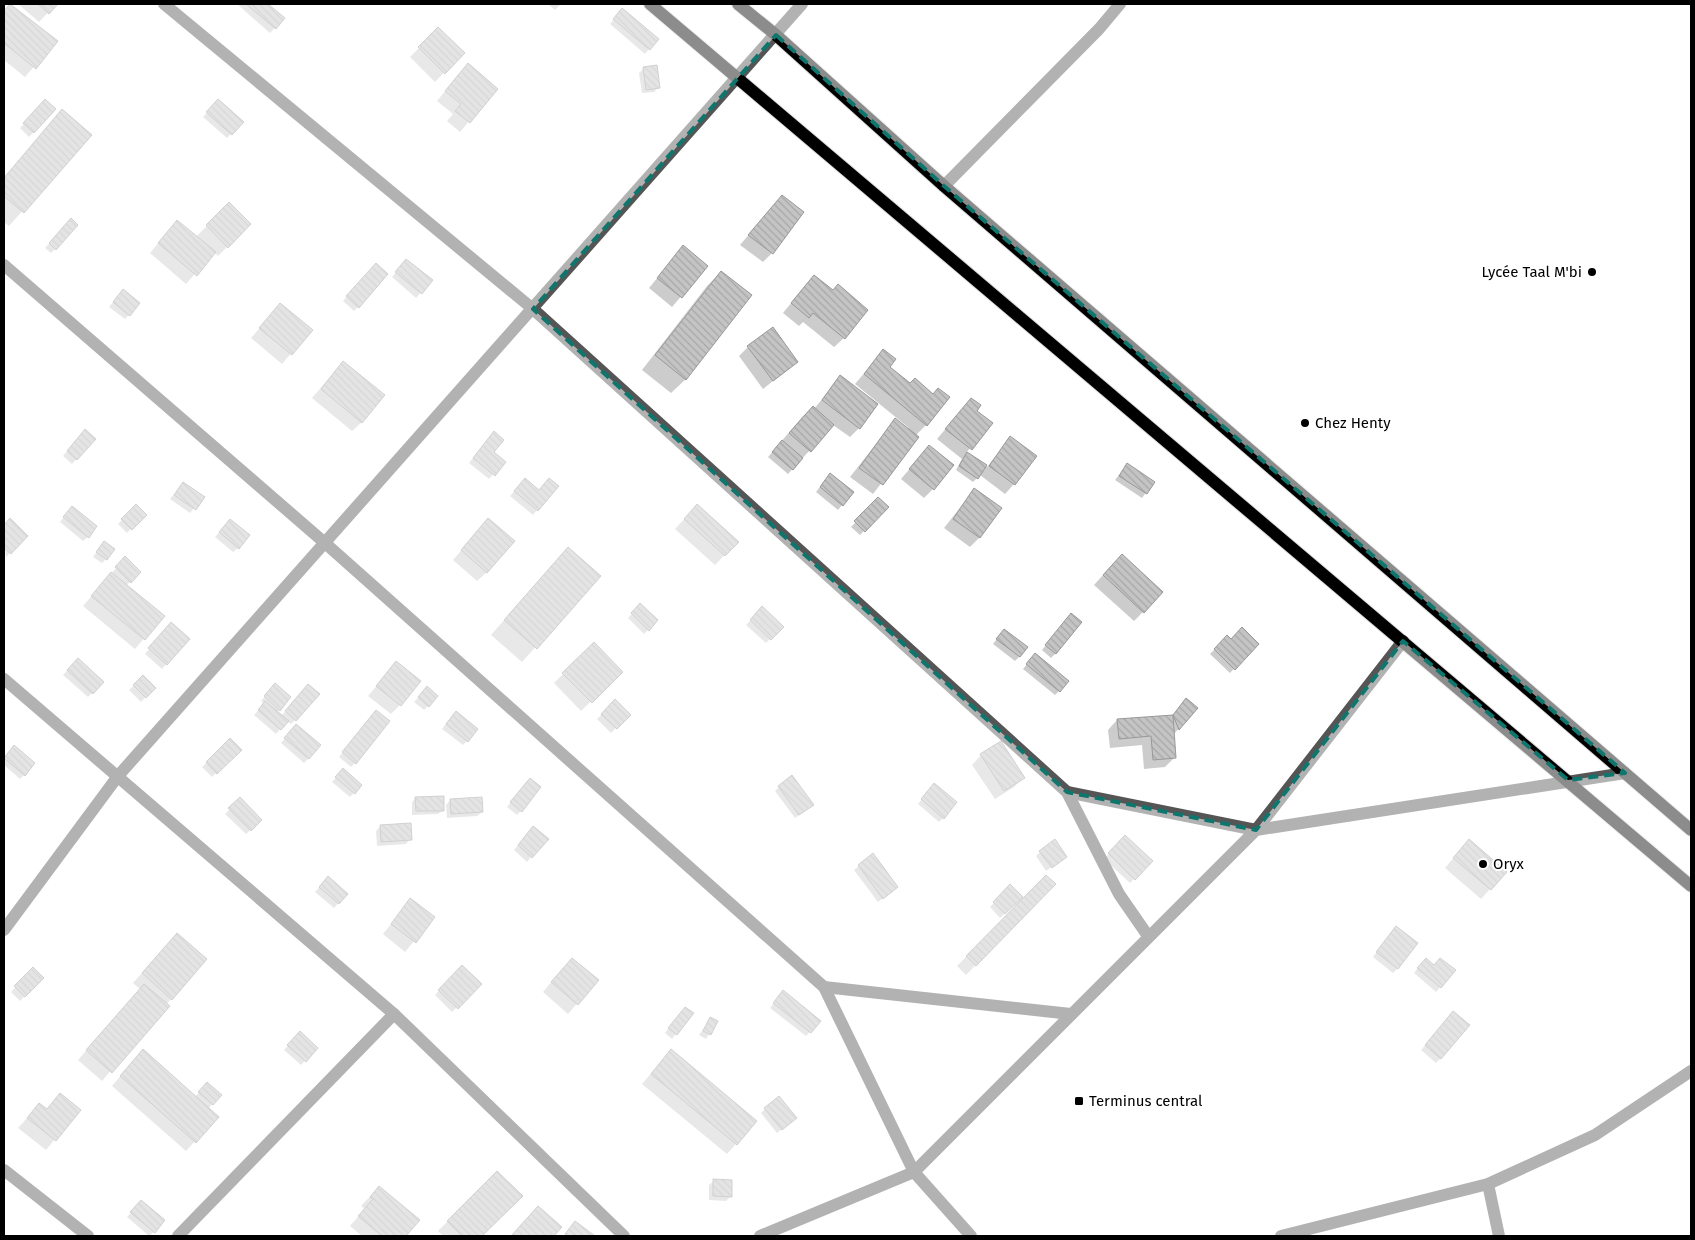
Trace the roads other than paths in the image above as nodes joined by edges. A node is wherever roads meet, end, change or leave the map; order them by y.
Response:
1 (164, 4) edge
2 (650, 4) edge
3 (738, 4) edge
4 (802, 4) edge
5 (1120, 4) edge
6 (776, 35) junction
7 (739, 78) junction
8 (944, 186) junction
9 (4, 264) edge
10 (533, 309) junction
11 (325, 543) junction
12 (1402, 641) junction
13 (4, 679) edge
14 (1625, 773) junction
15 (118, 776) junction
16 (1568, 780) junction
17 (1067, 792) junction
18 (1256, 830) junction
19 (1691, 830) edge
20 (1691, 886) edge
21 (4, 930) edge
22 (1148, 936) junction
23 (824, 987) junction
24 (394, 1014) junction
25 (1071, 1014) junction
26 (1691, 1071) edge
27 (4, 1170) edge
28 (914, 1172) junction
29 (1488, 1184) junction
30 (88, 1236) edge
31 (178, 1236) edge
32 (624, 1236) edge
33 (760, 1236) edge
34 (971, 1236) edge
35 (1281, 1236) edge
36 (1499, 1236) edge

1 - 10 street
2 - 7 main road
3 - 6 main road
4 - 6 street
5 - 8 street
6 - 7 street
6 - 8 main road
7 - 10 street
7 - 12 main road
8 - 14 main road
9 - 11 street
10 - 11 street
10 - 17 street
11 - 15 street
11 - 23 street
12 - 16 main road
12 - 18 street
13 - 15 street
14 - 16 street
14 - 19 main road
15 - 21 street
15 - 24 street
16 - 18 street
16 - 20 main road
17 - 18 street
17 - 22 street
18 - 22 street
22 - 25 street
23 - 25 street
23 - 28 street
24 - 31 street
24 - 32 street
25 - 28 street
26 - 29 street
27 - 30 street
28 - 33 street
28 - 34 street
29 - 35 street
29 - 36 street

